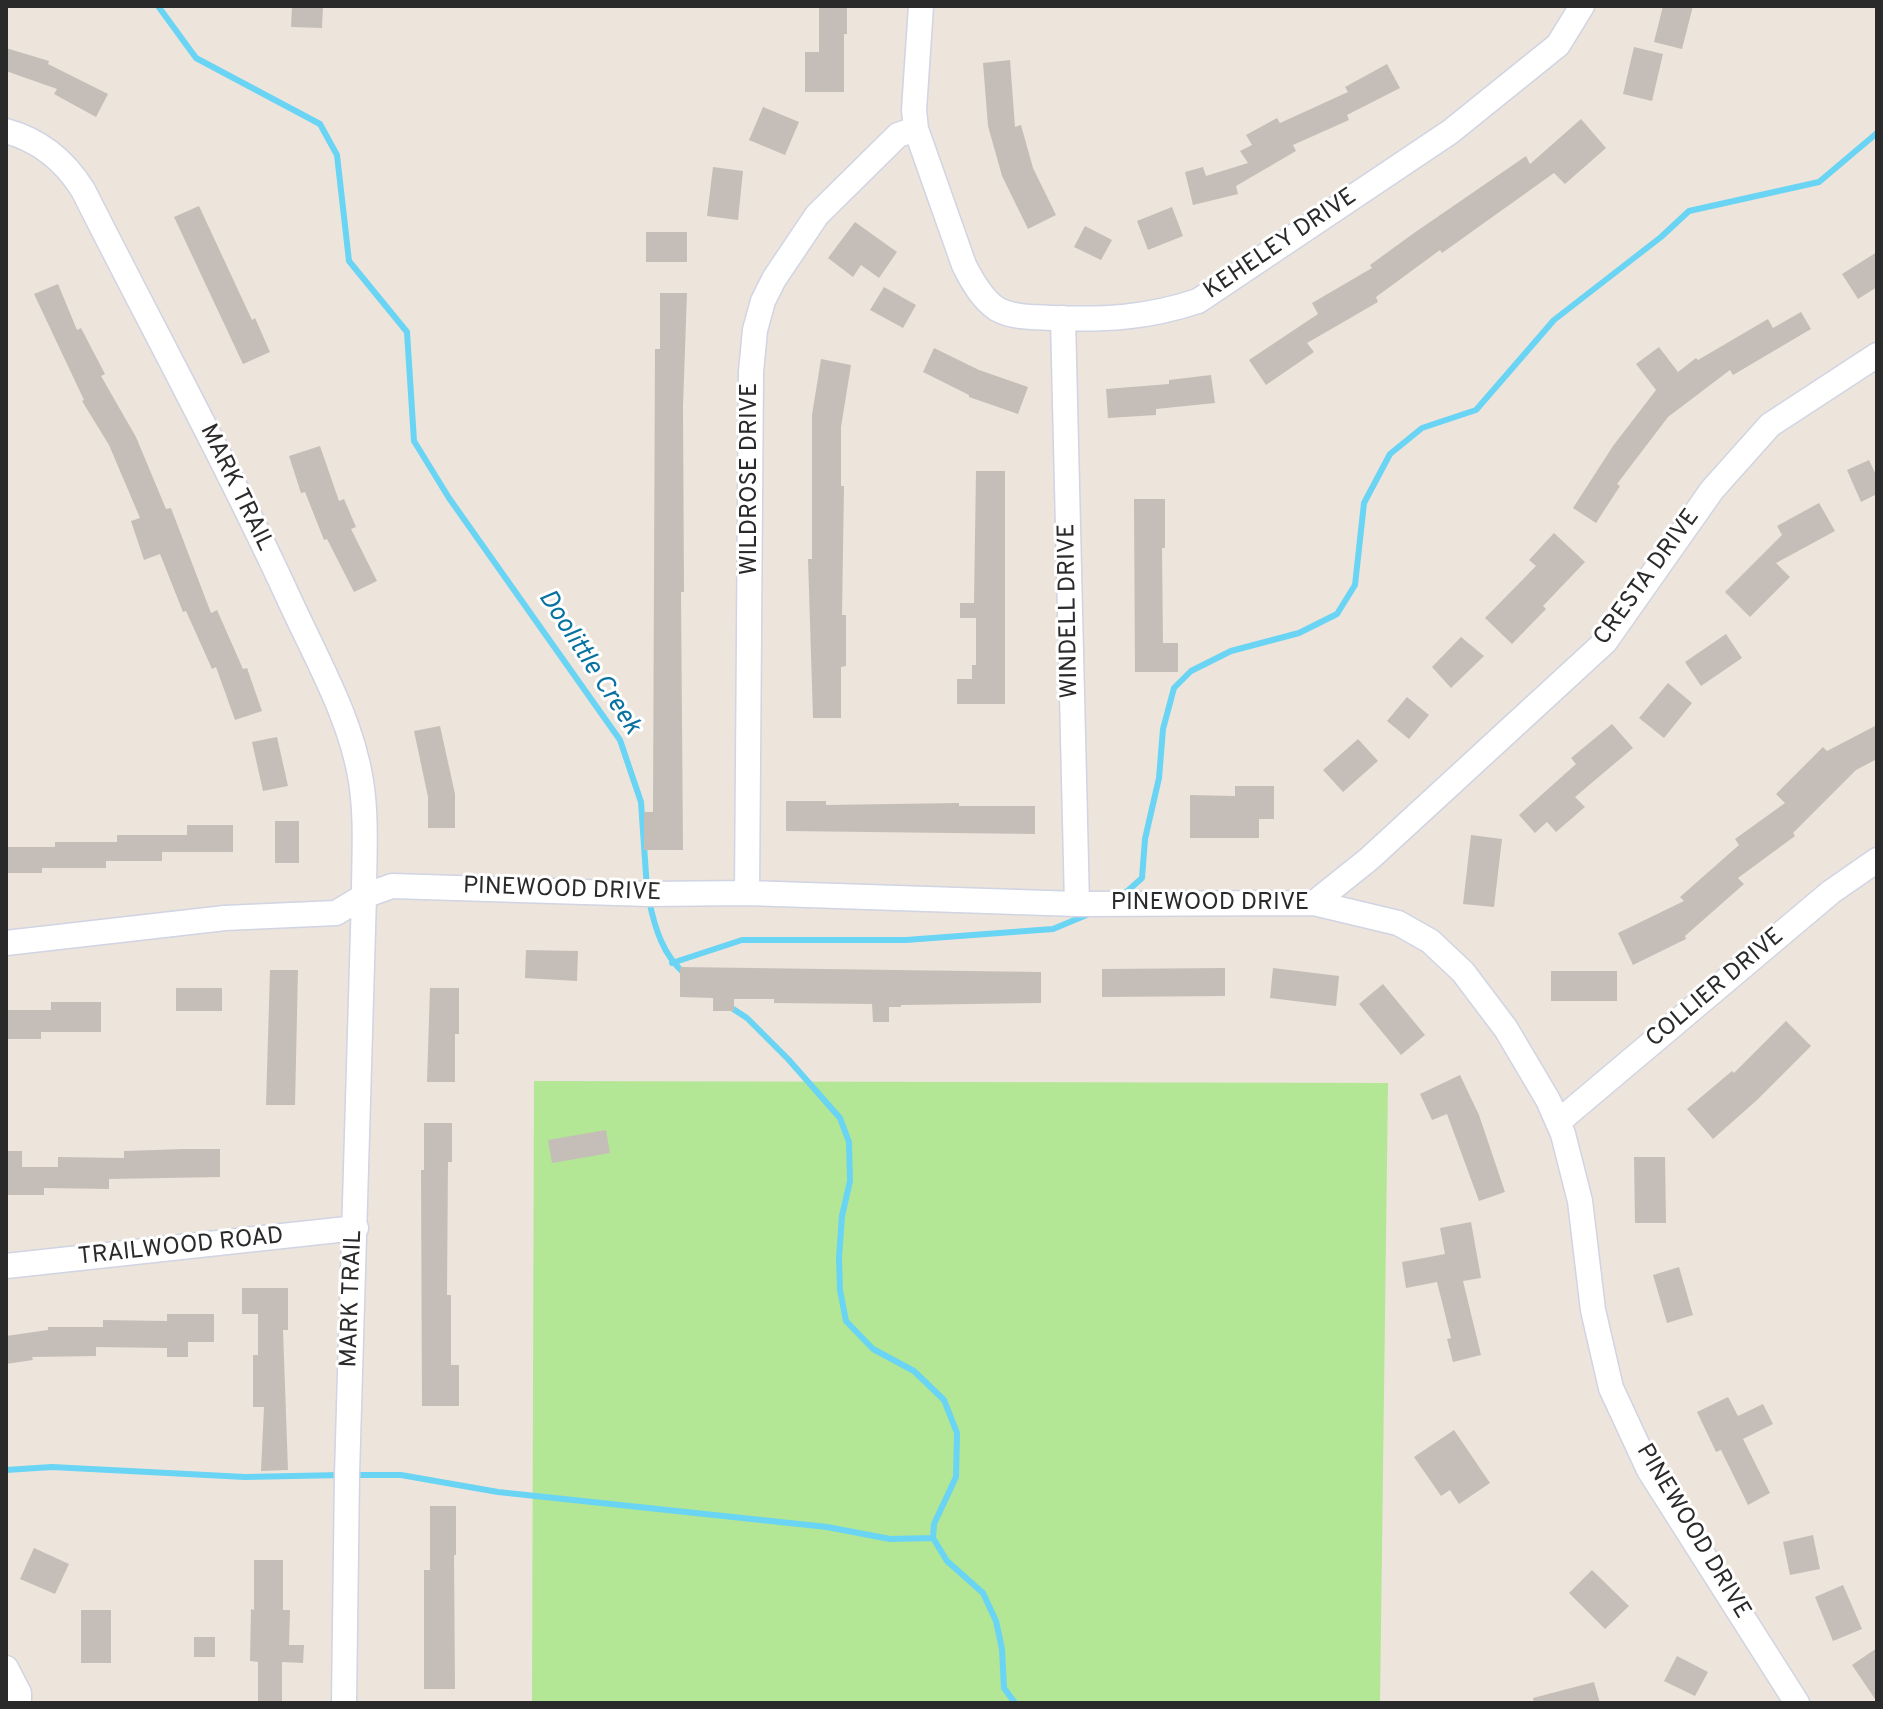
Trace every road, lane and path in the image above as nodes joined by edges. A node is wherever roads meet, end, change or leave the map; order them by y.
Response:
1 (921, 6) edge
2 (1582, 6) edge
3 (916, 129) junction
4 (6, 131) edge
5 (1063, 318) junction
6 (1877, 355) edge
7 (1877, 860) edge
8 (747, 893) junction
9 (364, 896) junction
10 (1314, 903) junction
11 (1077, 904) junction
12 (6, 943) edge
13 (1558, 1122) junction
14 (356, 1228) junction
15 (6, 1266) edge
16 (6, 1668) edge
17 (19, 1703) edge
18 (344, 1703) edge
19 (1797, 1703) edge

1 - 3 street, KEHELEY DRIVE
2 - 5 street, KEHELEY DRIVE
3 - 5 street, KEHELEY DRIVE
3 - 8 street, WILDROSE DRIVE
4 - 9 street, MARK TRAIL
5 - 11 street, WINDELL DRIVE
6 - 10 street, CRESTA DRIVE
7 - 13 street, COLLIER DRIVE
8 - 9 street, PINEWOOD DRIVE
8 - 11 street, PINEWOOD DRIVE
9 - 12 street
9 - 14 street, MARK TRAIL
10 - 11 street, PINEWOOD DRIVE
10 - 13 street, PINEWOOD DRIVE
13 - 19 street, PINEWOOD DRIVE
14 - 15 street, TRAILWOOD ROAD
14 - 18 street, MARK TRAIL
16 - 17 street

